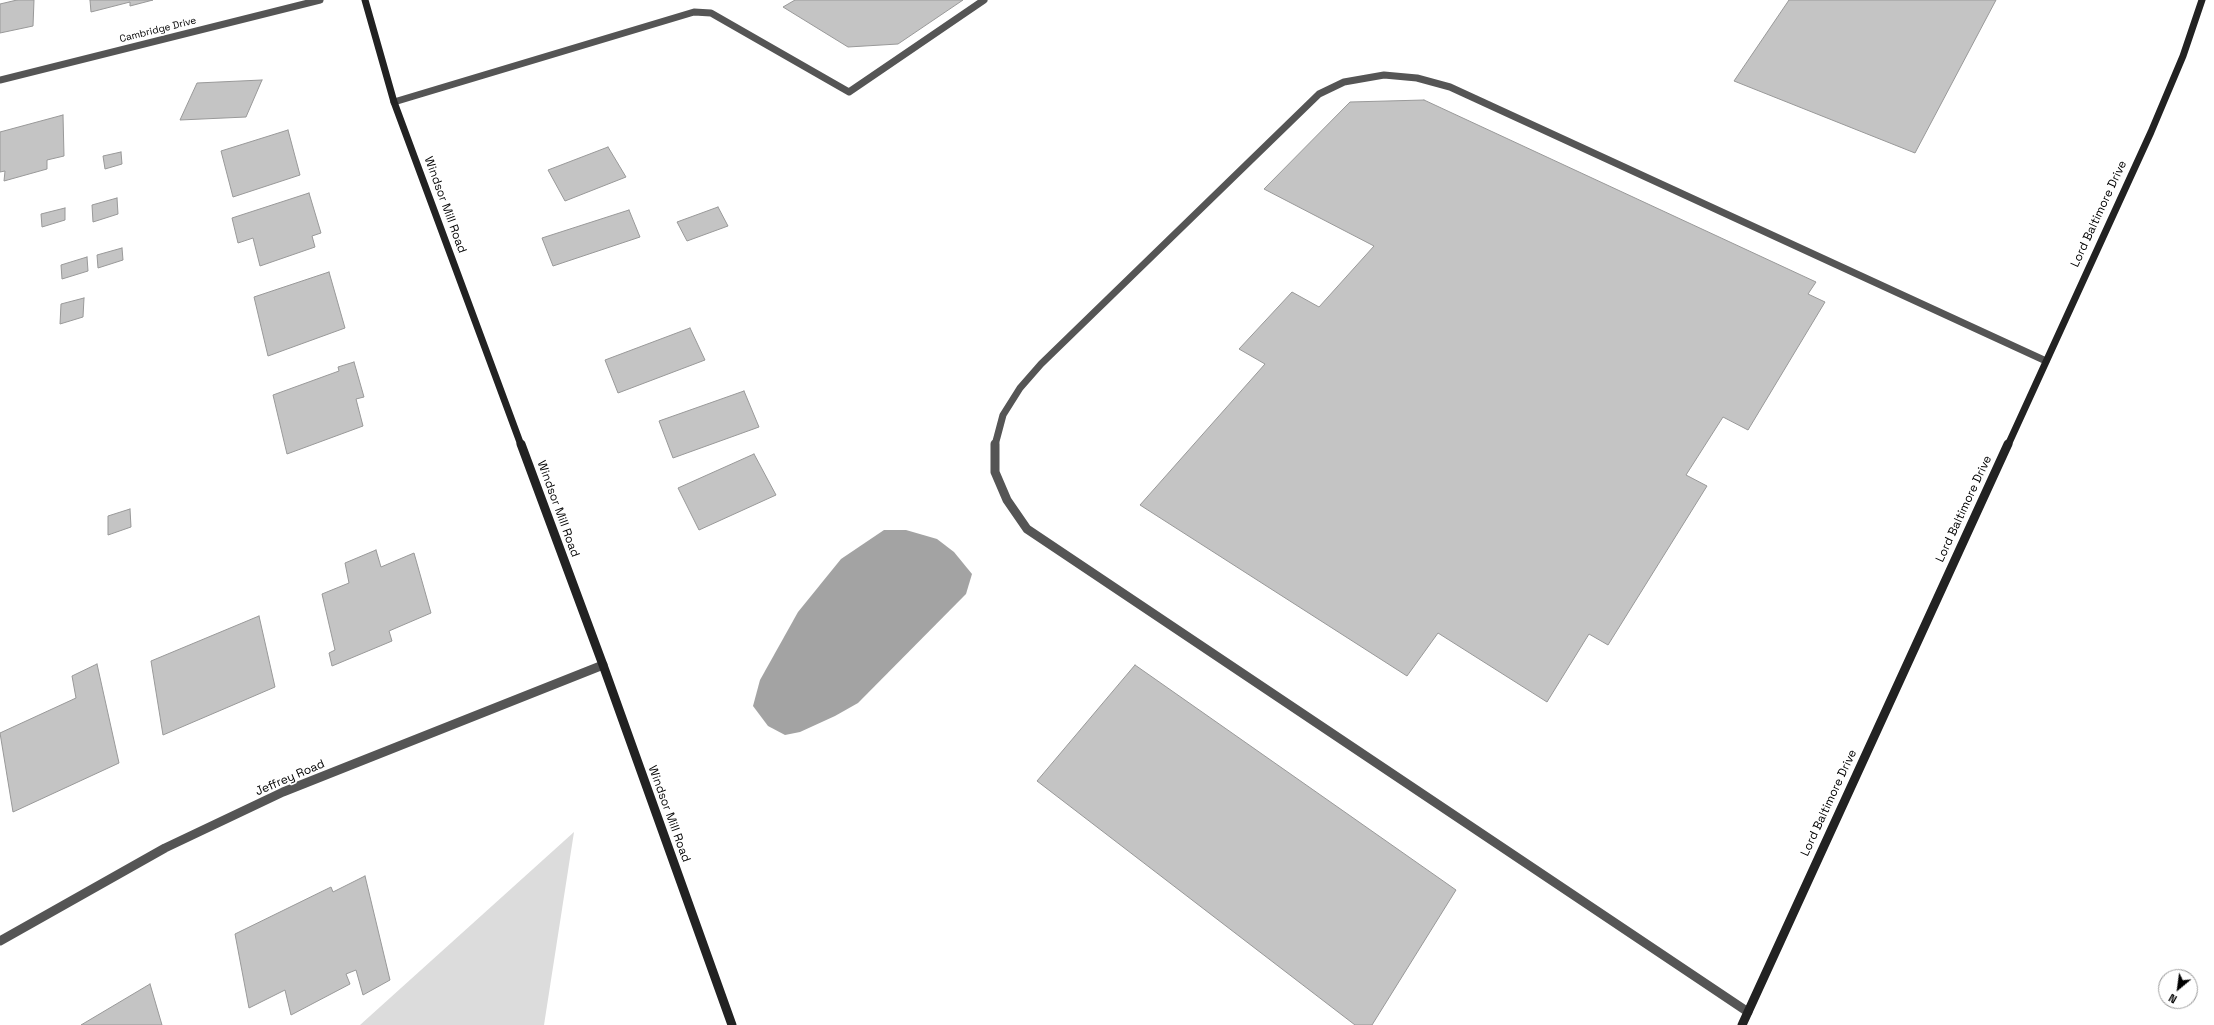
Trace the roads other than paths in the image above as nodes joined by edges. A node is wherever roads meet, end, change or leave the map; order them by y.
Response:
1 (320, 0) edge
2 (365, 0) edge
3 (984, 0) edge
4 (2202, 0) edge
5 (0, 80) edge
6 (394, 102) junction
7 (2046, 361) junction
8 (602, 665) junction
9 (0, 941) edge
10 (1748, 1012) junction
11 (732, 1025) edge
12 (1742, 1025) edge

1 - 5 street, Cambridge Drive
2 - 6 main road, Windsor Mill Road
3 - 6 street
4 - 7 main road, Lord Baltimore Drive
6 - 8 main road, Windsor Mill Road
7 - 10 main road, Lord Baltimore Drive
7 - 10 street
8 - 9 street, Jeffrey Road
8 - 11 main road, Windsor Mill Road
10 - 12 main road, Lord Baltimore Drive

